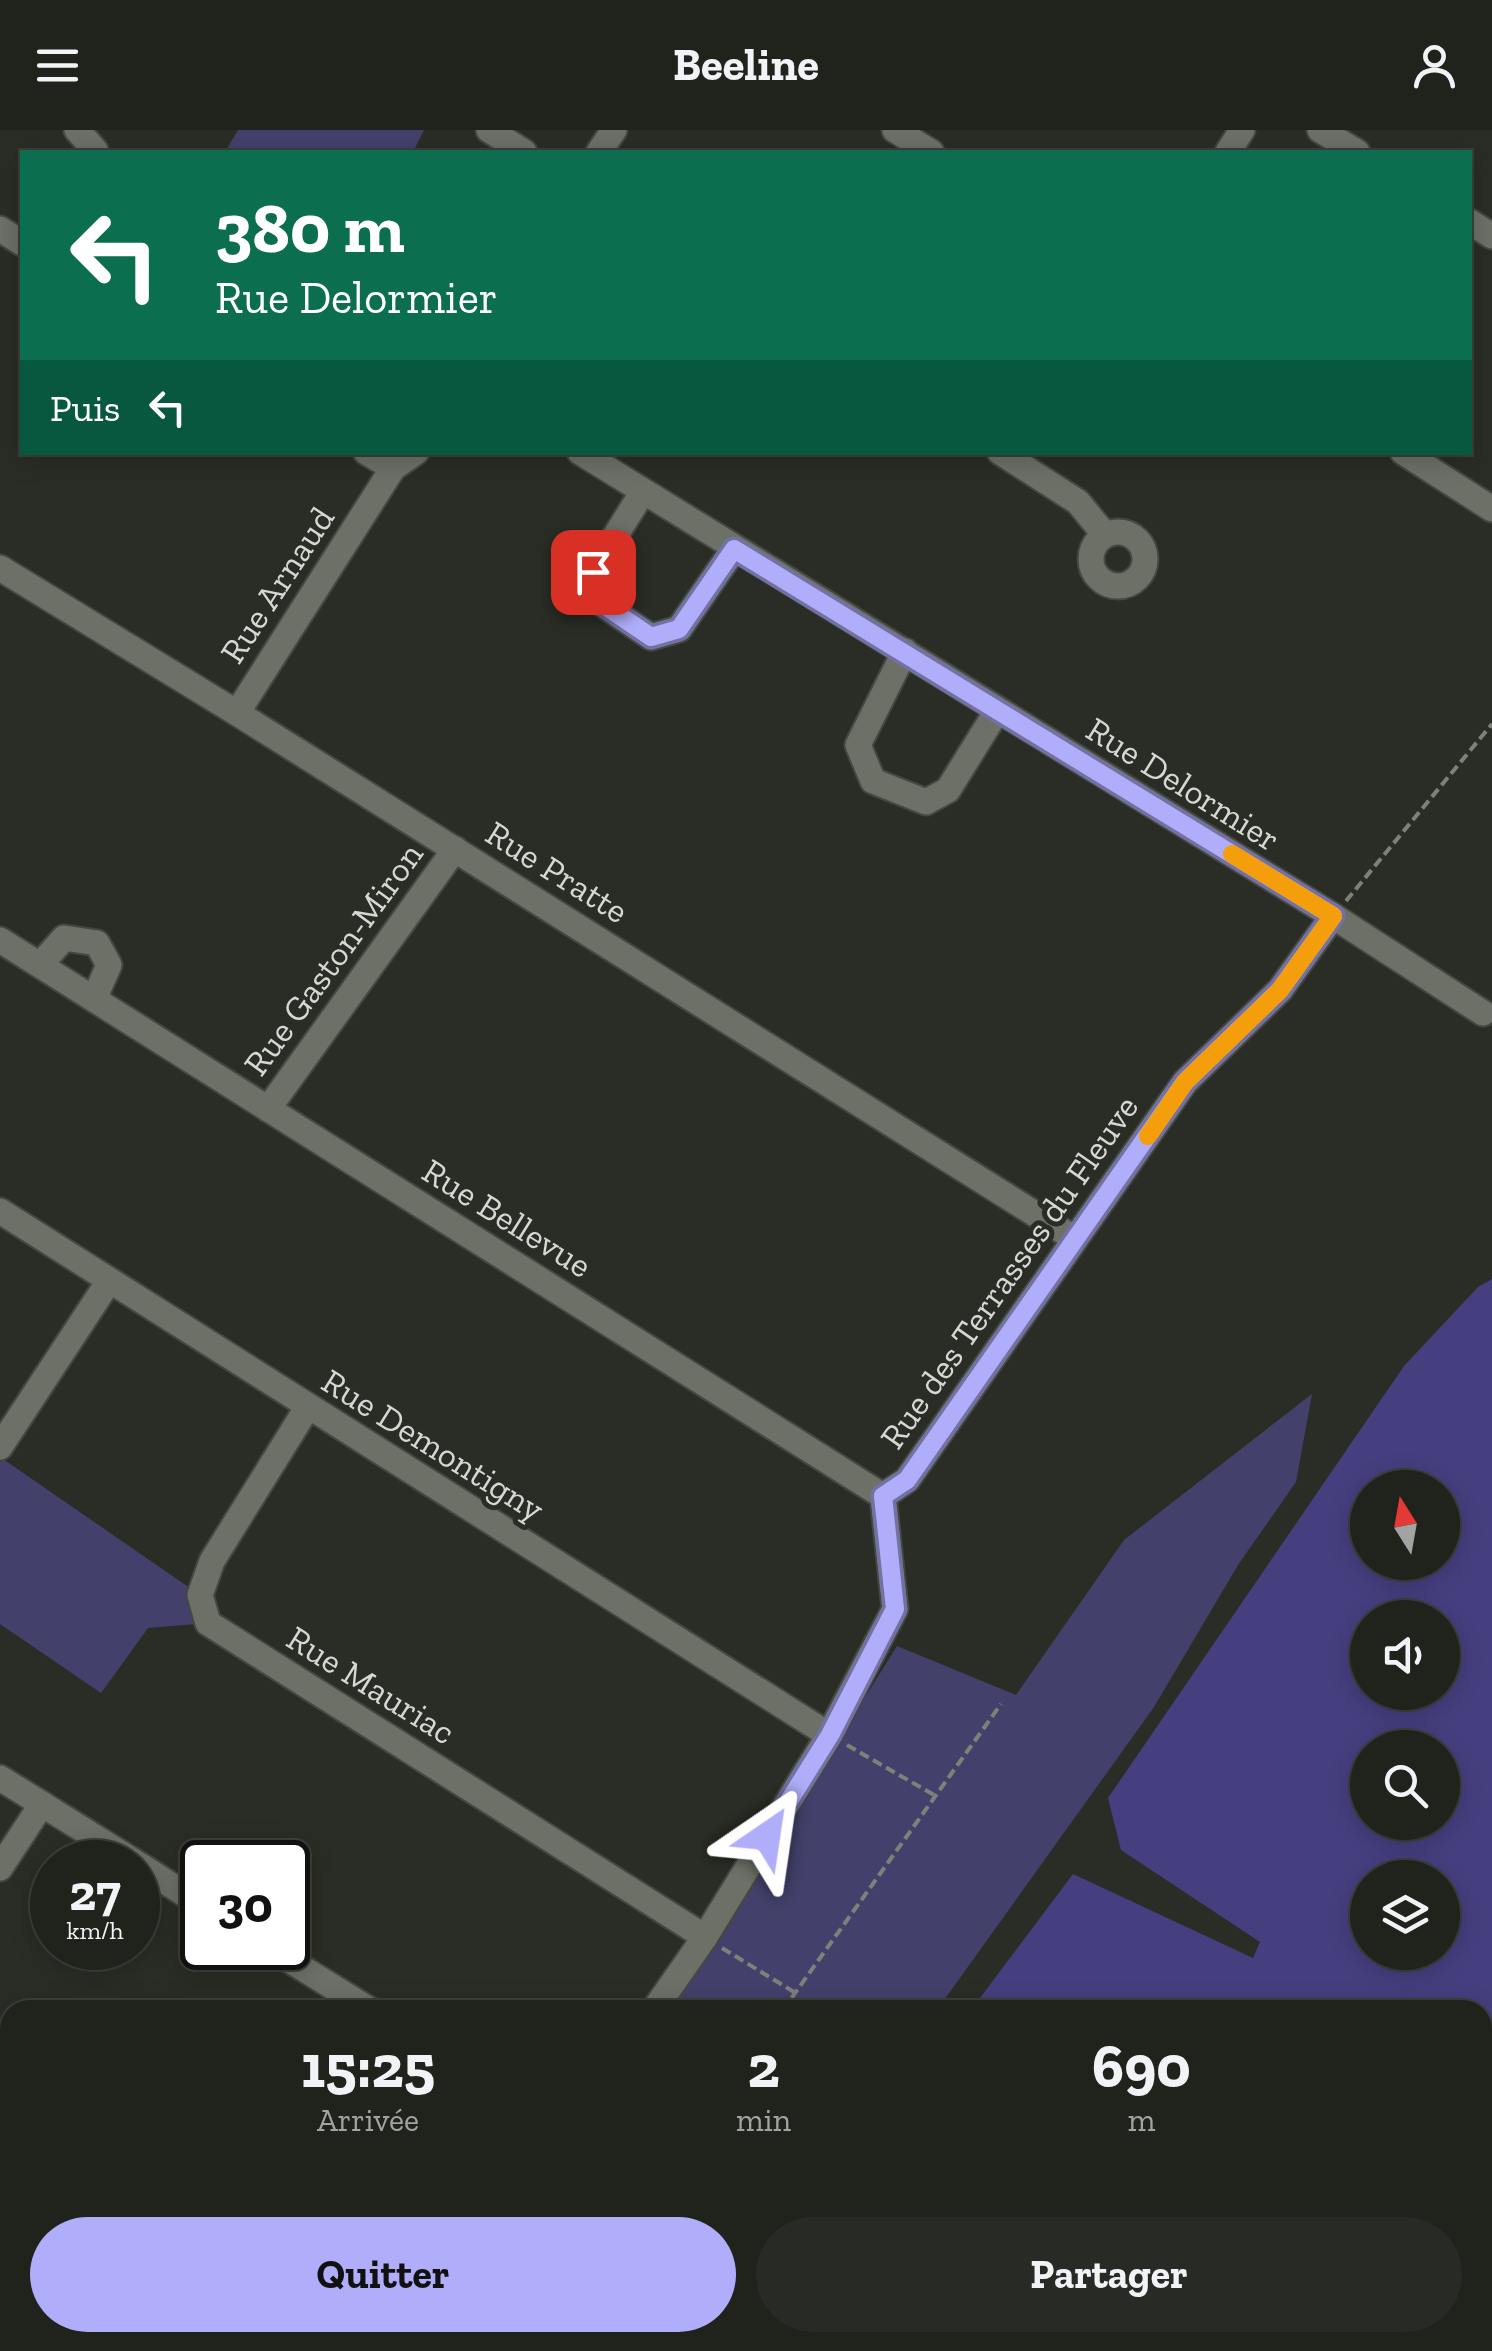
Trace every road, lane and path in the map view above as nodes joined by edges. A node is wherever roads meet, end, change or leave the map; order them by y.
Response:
1 (76, 130) edge
2 (489, 130) edge
3 (895, 130) edge
4 (1320, 130) edge
5 (92, 150) edge
6 (521, 150) edge
7 (929, 150) edge
8 (1354, 150) edge
9 (371, 455) edge
10 (412, 455) edge
11 (585, 455) edge
12 (1408, 455) edge
13 (1031, 461) edge
14 (393, 468) junction
15 (642, 493) junction
16 (1492, 509) edge
17 (1105, 535) dead end
18 (734, 549) junction
19 (0, 568) edge
20 (905, 652) junction
21 (998, 710) junction
22 (237, 713) junction
23 (1492, 724) edge
24 (454, 849) junction
25 (1333, 916) junction
26 (0, 940) edge
27 (40, 965) junction
28 (94, 999) junction
29 (1483, 1013) dead end
30 (268, 1109) junction
31 (0, 1211) edge
32 (1075, 1240) junction
33 (109, 1281) junction
34 (308, 1408) junction
35 (0, 1448) edge
36 (883, 1496) junction
37 (1001, 1704) dead end
38 (830, 1735) junction
39 (0, 1778) edge
40 (936, 1796) junction
41 (42, 1804) junction
42 (99, 1840) edge
43 (0, 1868) edge
44 (705, 1937) junction
45 (305, 1970) edge
46 (795, 1993) junction
47 (354, 2000) edge
48 (661, 2000) edge
49 (790, 2000) edge

1 - 5 street
2 - 6 street
3 - 7 street
4 - 8 street
9 - 14 street
10 - 14 street, Rue Arnaud
11 - 15 street, Rue Delormier
12 - 16 street
13 - 17 street
14 - 22 street, Rue Arnaud
15 - 18 street, Rue Delormier
15 - 18 street
18 - 20 street, Rue Delormier
19 - 22 street, Rue Pratte
20 - 21 street, Rue Delormier
20 - 21 street
21 - 25 street, Rue Delormier
22 - 24 street, Rue Pratte
23 - 25 path
24 - 30 street, Rue Gaston-Miron
24 - 32 street, Rue Pratte
25 - 29 street, Rue Delormier
25 - 32 street, Rue des Terrasses du Fleuve
26 - 27 street, Rue Bellevue
27 - 28 street, Rue Bellevue
27 - 28 street
28 - 30 street, Rue Bellevue
30 - 36 street, Rue Bellevue
31 - 33 street, Rue Demontigny
32 - 36 street, Rue des Terrasses du Fleuve
33 - 34 street, Rue Demontigny
33 - 35 street
34 - 38 street, Rue Demontigny
34 - 44 street, Rue Mauriac
36 - 38 street, Rue des Terrasses du Fleuve
37 - 40 path
38 - 40 path
38 - 44 street, Rue des Terrasses du Fleuve
39 - 41 street
40 - 46 path
41 - 42 street
41 - 43 street
44 - 46 path
44 - 48 street, Rue des Terrasses du Fleuve
45 - 47 street
46 - 49 path

